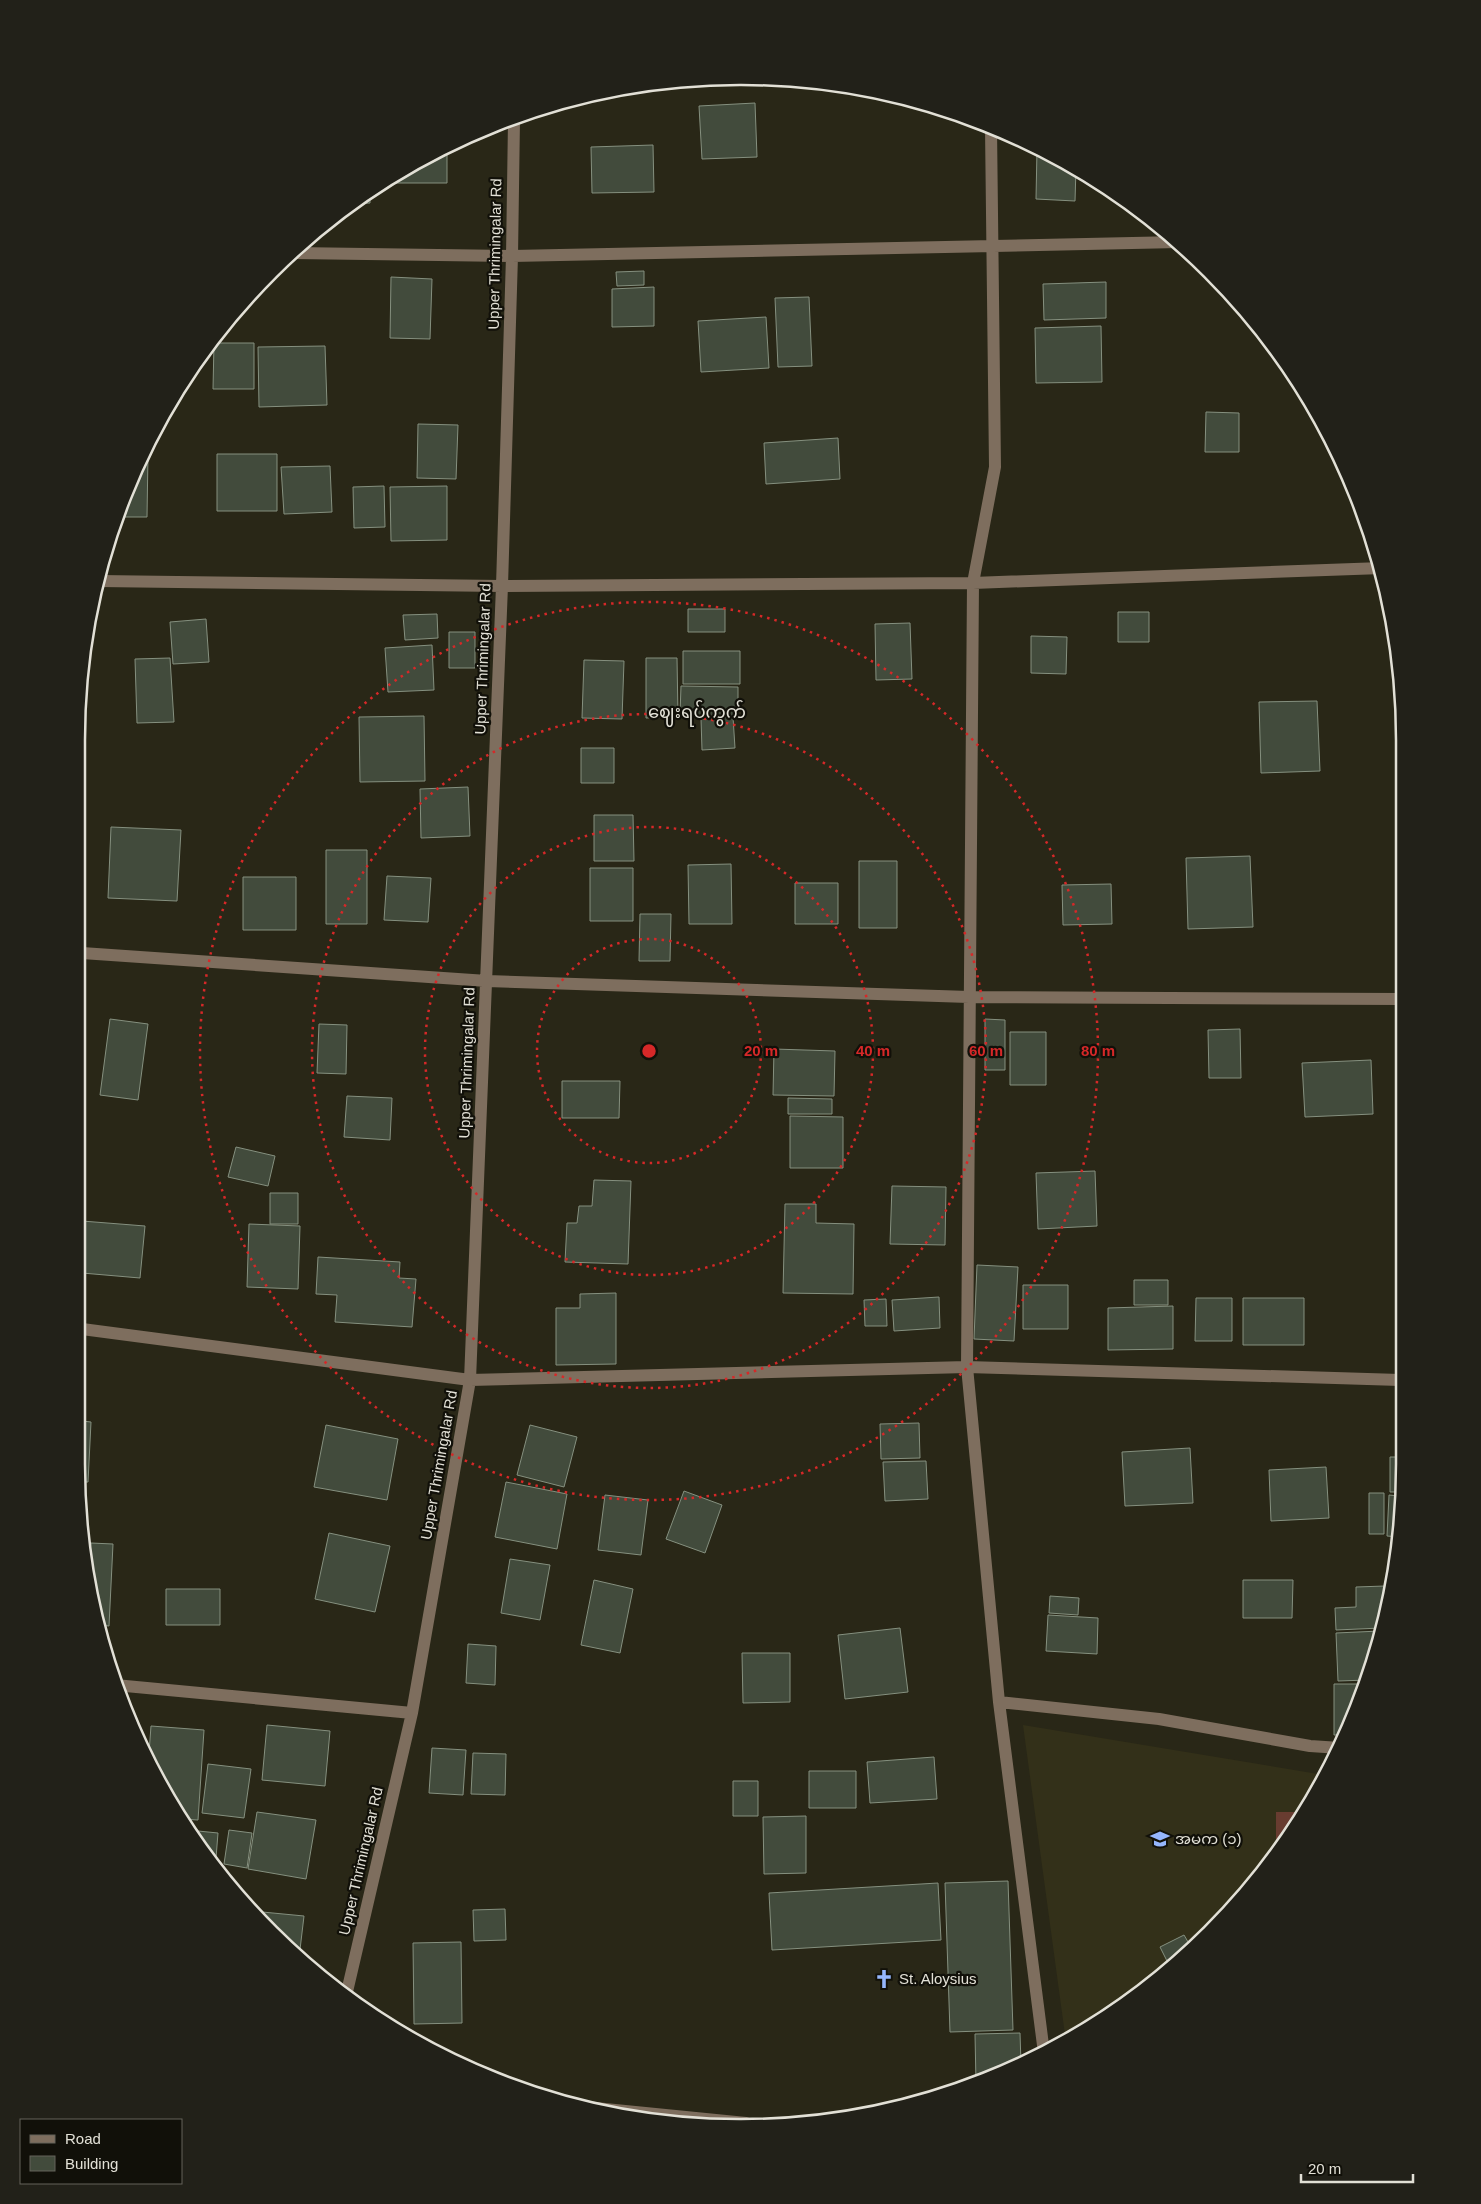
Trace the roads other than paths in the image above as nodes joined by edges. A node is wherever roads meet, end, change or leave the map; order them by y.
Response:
1 (514, 126) edge
2 (991, 135) edge
3 (1166, 242) edge
4 (994, 246) junction
5 (303, 253) edge
6 (512, 256) junction
7 (1373, 568) edge
8 (105, 581) edge
9 (973, 583) junction
10 (502, 586) junction
11 (85, 953) edge
12 (487, 981) junction
13 (969, 997) junction
14 (1396, 999) edge
15 (85, 1329) edge
16 (967, 1367) junction
17 (470, 1380) junction
18 (1396, 1380) edge
19 (124, 1686) edge
20 (999, 1702) junction
21 (412, 1713) junction
22 (1331, 1747) edge
23 (348, 1989) edge
24 (1043, 2044) edge

1 - 6 street, Upper Thrimingalar Rd
2 - 4 street
3 - 4 street
4 - 6 street
4 - 9 street
5 - 6 street
6 - 10 street, Upper Thrimingalar Rd
7 - 9 street
8 - 10 street
9 - 10 street
9 - 13 street
10 - 12 street, Upper Thrimingalar Rd
11 - 12 street
12 - 13 street
12 - 17 street, Upper Thrimingalar Rd
13 - 14 street
13 - 16 street
15 - 17 street
16 - 17 street
16 - 18 street
16 - 20 street
17 - 21 street, Upper Thrimingalar Rd
19 - 21 street
20 - 22 street
20 - 24 street
21 - 23 street, Upper Thrimingalar Rd

